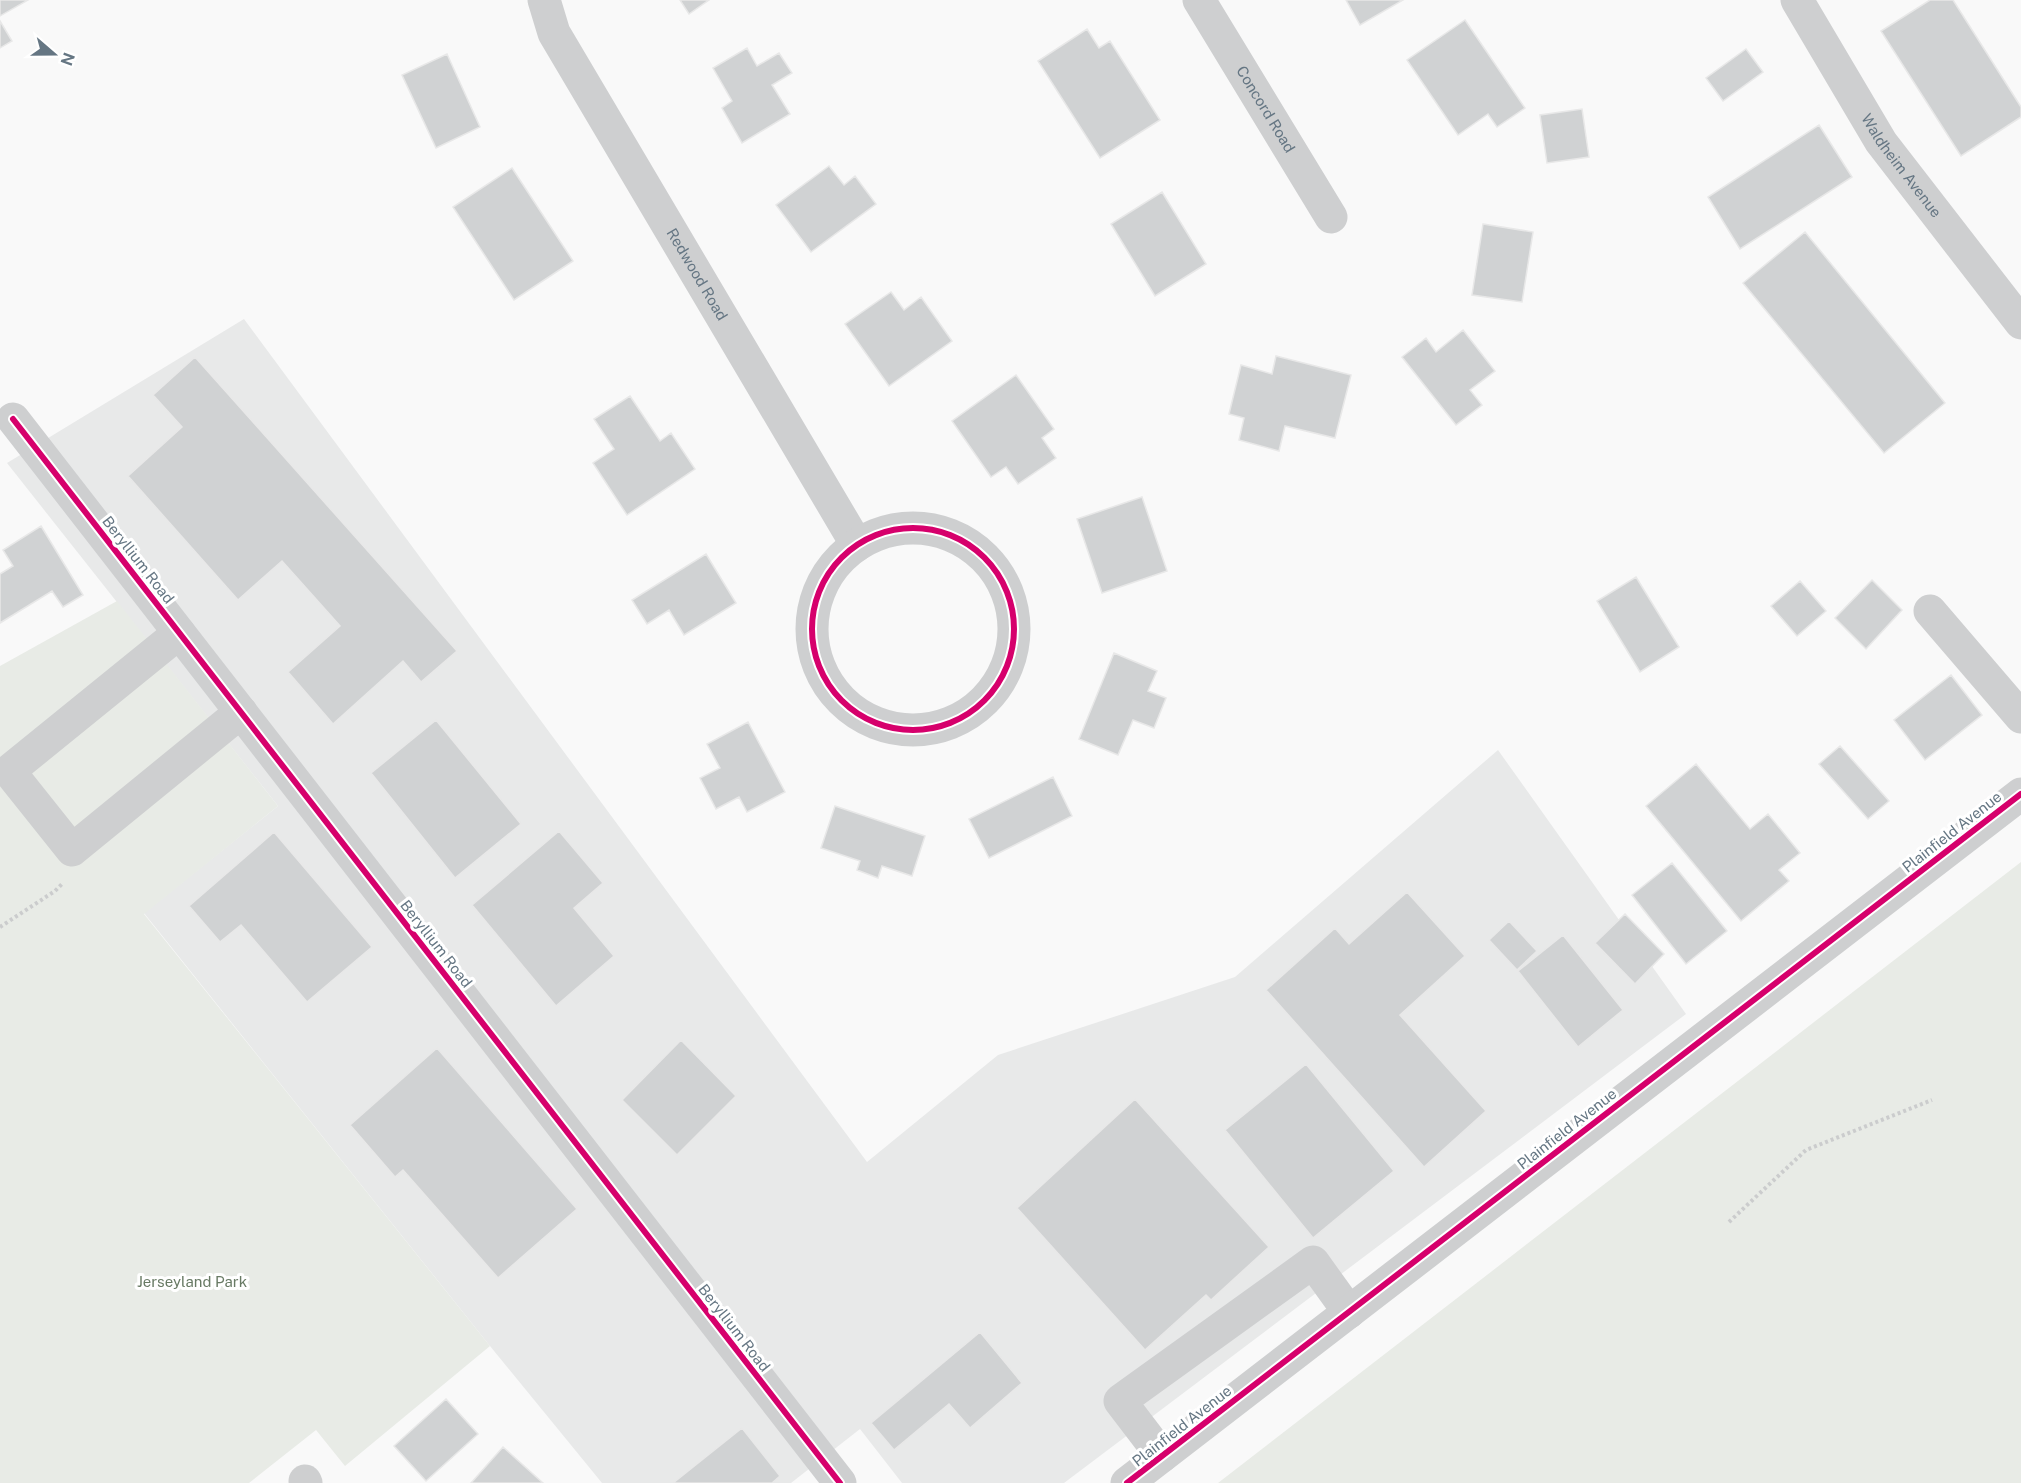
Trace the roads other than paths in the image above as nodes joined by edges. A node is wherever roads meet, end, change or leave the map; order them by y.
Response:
1 (544, 0) edge
2 (1199, 0) edge
3 (1797, 0) edge
4 (1331, 218) dead end
5 (2021, 323) edge
6 (13, 419) dead end
7 (857, 545) junction
8 (1930, 612) dead end
9 (179, 633) junction
10 (241, 712) junction
11 (2021, 717) edge
12 (2021, 794) edge
13 (1349, 1312) junction
14 (1162, 1456) junction
15 (840, 1483) edge
16 (1127, 1483) edge

1 - 7 street, Redwood Road
2 - 4 street, Concord Road
3 - 5 street, Waldheim Avenue
6 - 9 street, Beryllium Road
7 - 7 street
8 - 11 street
9 - 10 street, Beryllium Road
9 - 10 street
10 - 15 street, Beryllium Road
12 - 13 street, Plainfield Avenue
13 - 14 street, Plainfield Avenue
13 - 14 street
14 - 16 street, Plainfield Avenue

